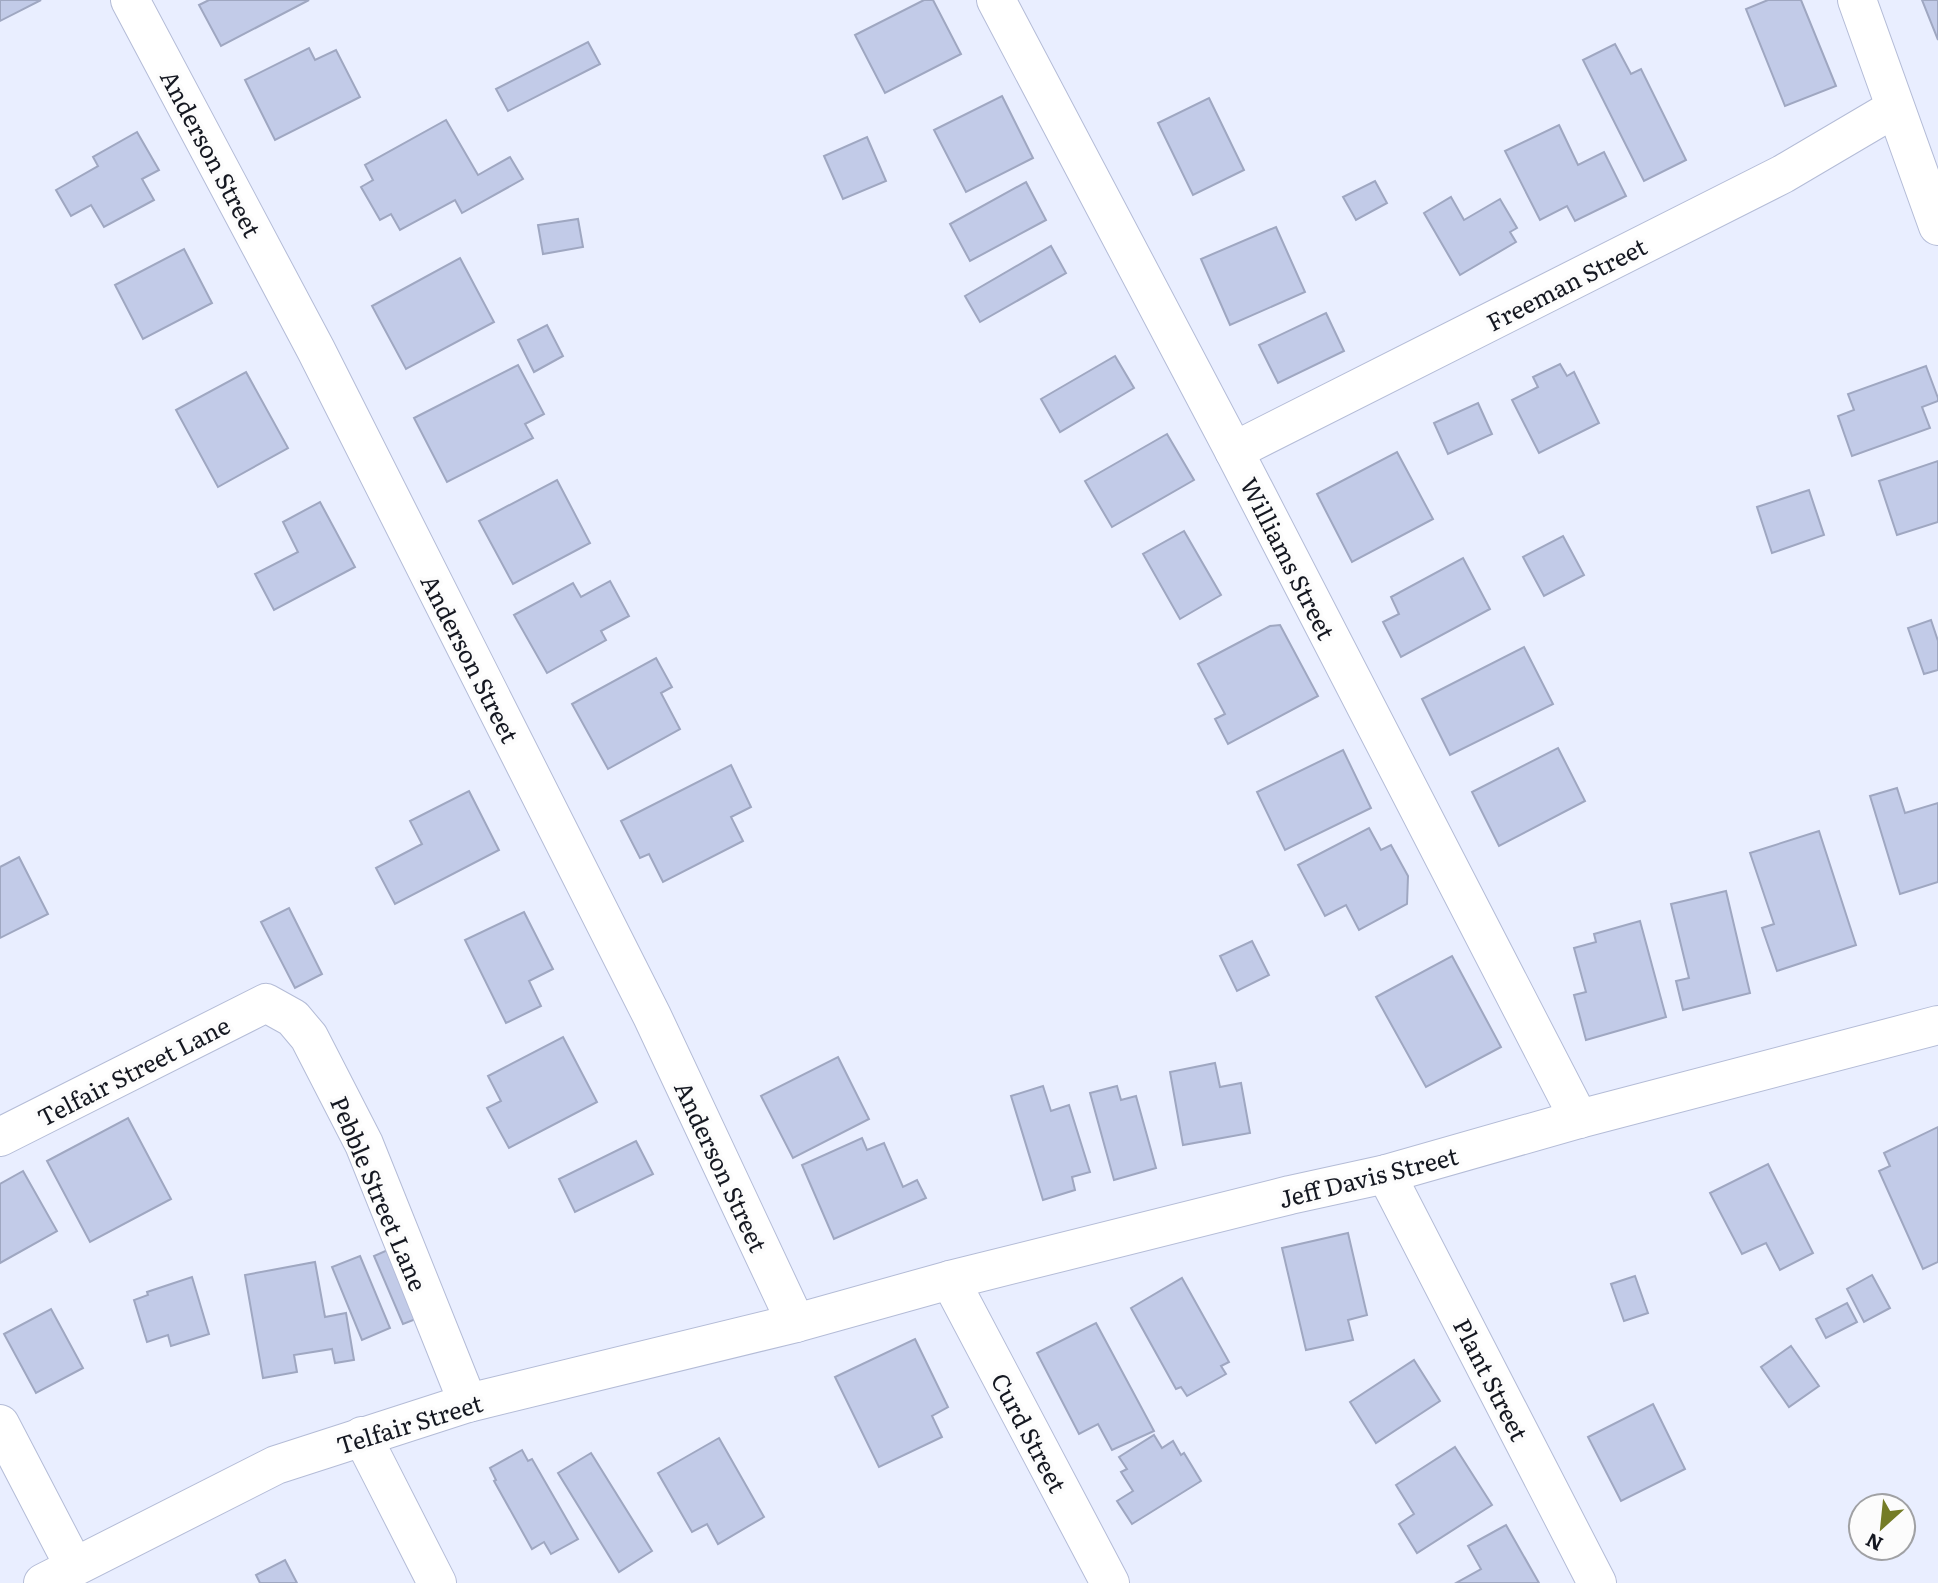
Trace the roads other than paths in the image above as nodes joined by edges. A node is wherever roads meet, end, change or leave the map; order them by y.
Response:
1 (130, 0) edge
2 (996, 0) edge
3 (1857, 0) edge
4 (1895, 108) junction
5 (1938, 226) edge
6 (1234, 451) junction
7 (266, 1003) joint
8 (1938, 1025) edge
9 (1579, 1119) junction
10 (0, 1137) edge
11 (1386, 1174) junction
12 (950, 1280) junction
13 (796, 1323) junction
14 (468, 1403) junction
15 (0, 1424) edge
16 (362, 1436) junction
17 (59, 1575) edge
18 (438, 1583) edge
19 (1110, 1583) edge
20 (1597, 1583) edge

1 - 13 street, Anderson Street
2 - 6 street, Williams Street
3 - 4 street
4 - 5 street
4 - 6 street, Freeman Street
6 - 9 street, Williams Street
7 - 10 street, Telfair Street Lane
7 - 14 street, Pebble Street Lane
8 - 9 street, Jeff Davis Street
9 - 11 street, Jeff Davis Street
11 - 12 street, Jeff Davis Street
11 - 20 street, Plant Street
12 - 13 street, Jeff Davis Street
12 - 19 street, Curd Street
13 - 14 street, Telfair Street
14 - 16 street, Telfair Street
15 - 17 street
16 - 17 street, Telfair Street
16 - 18 street

